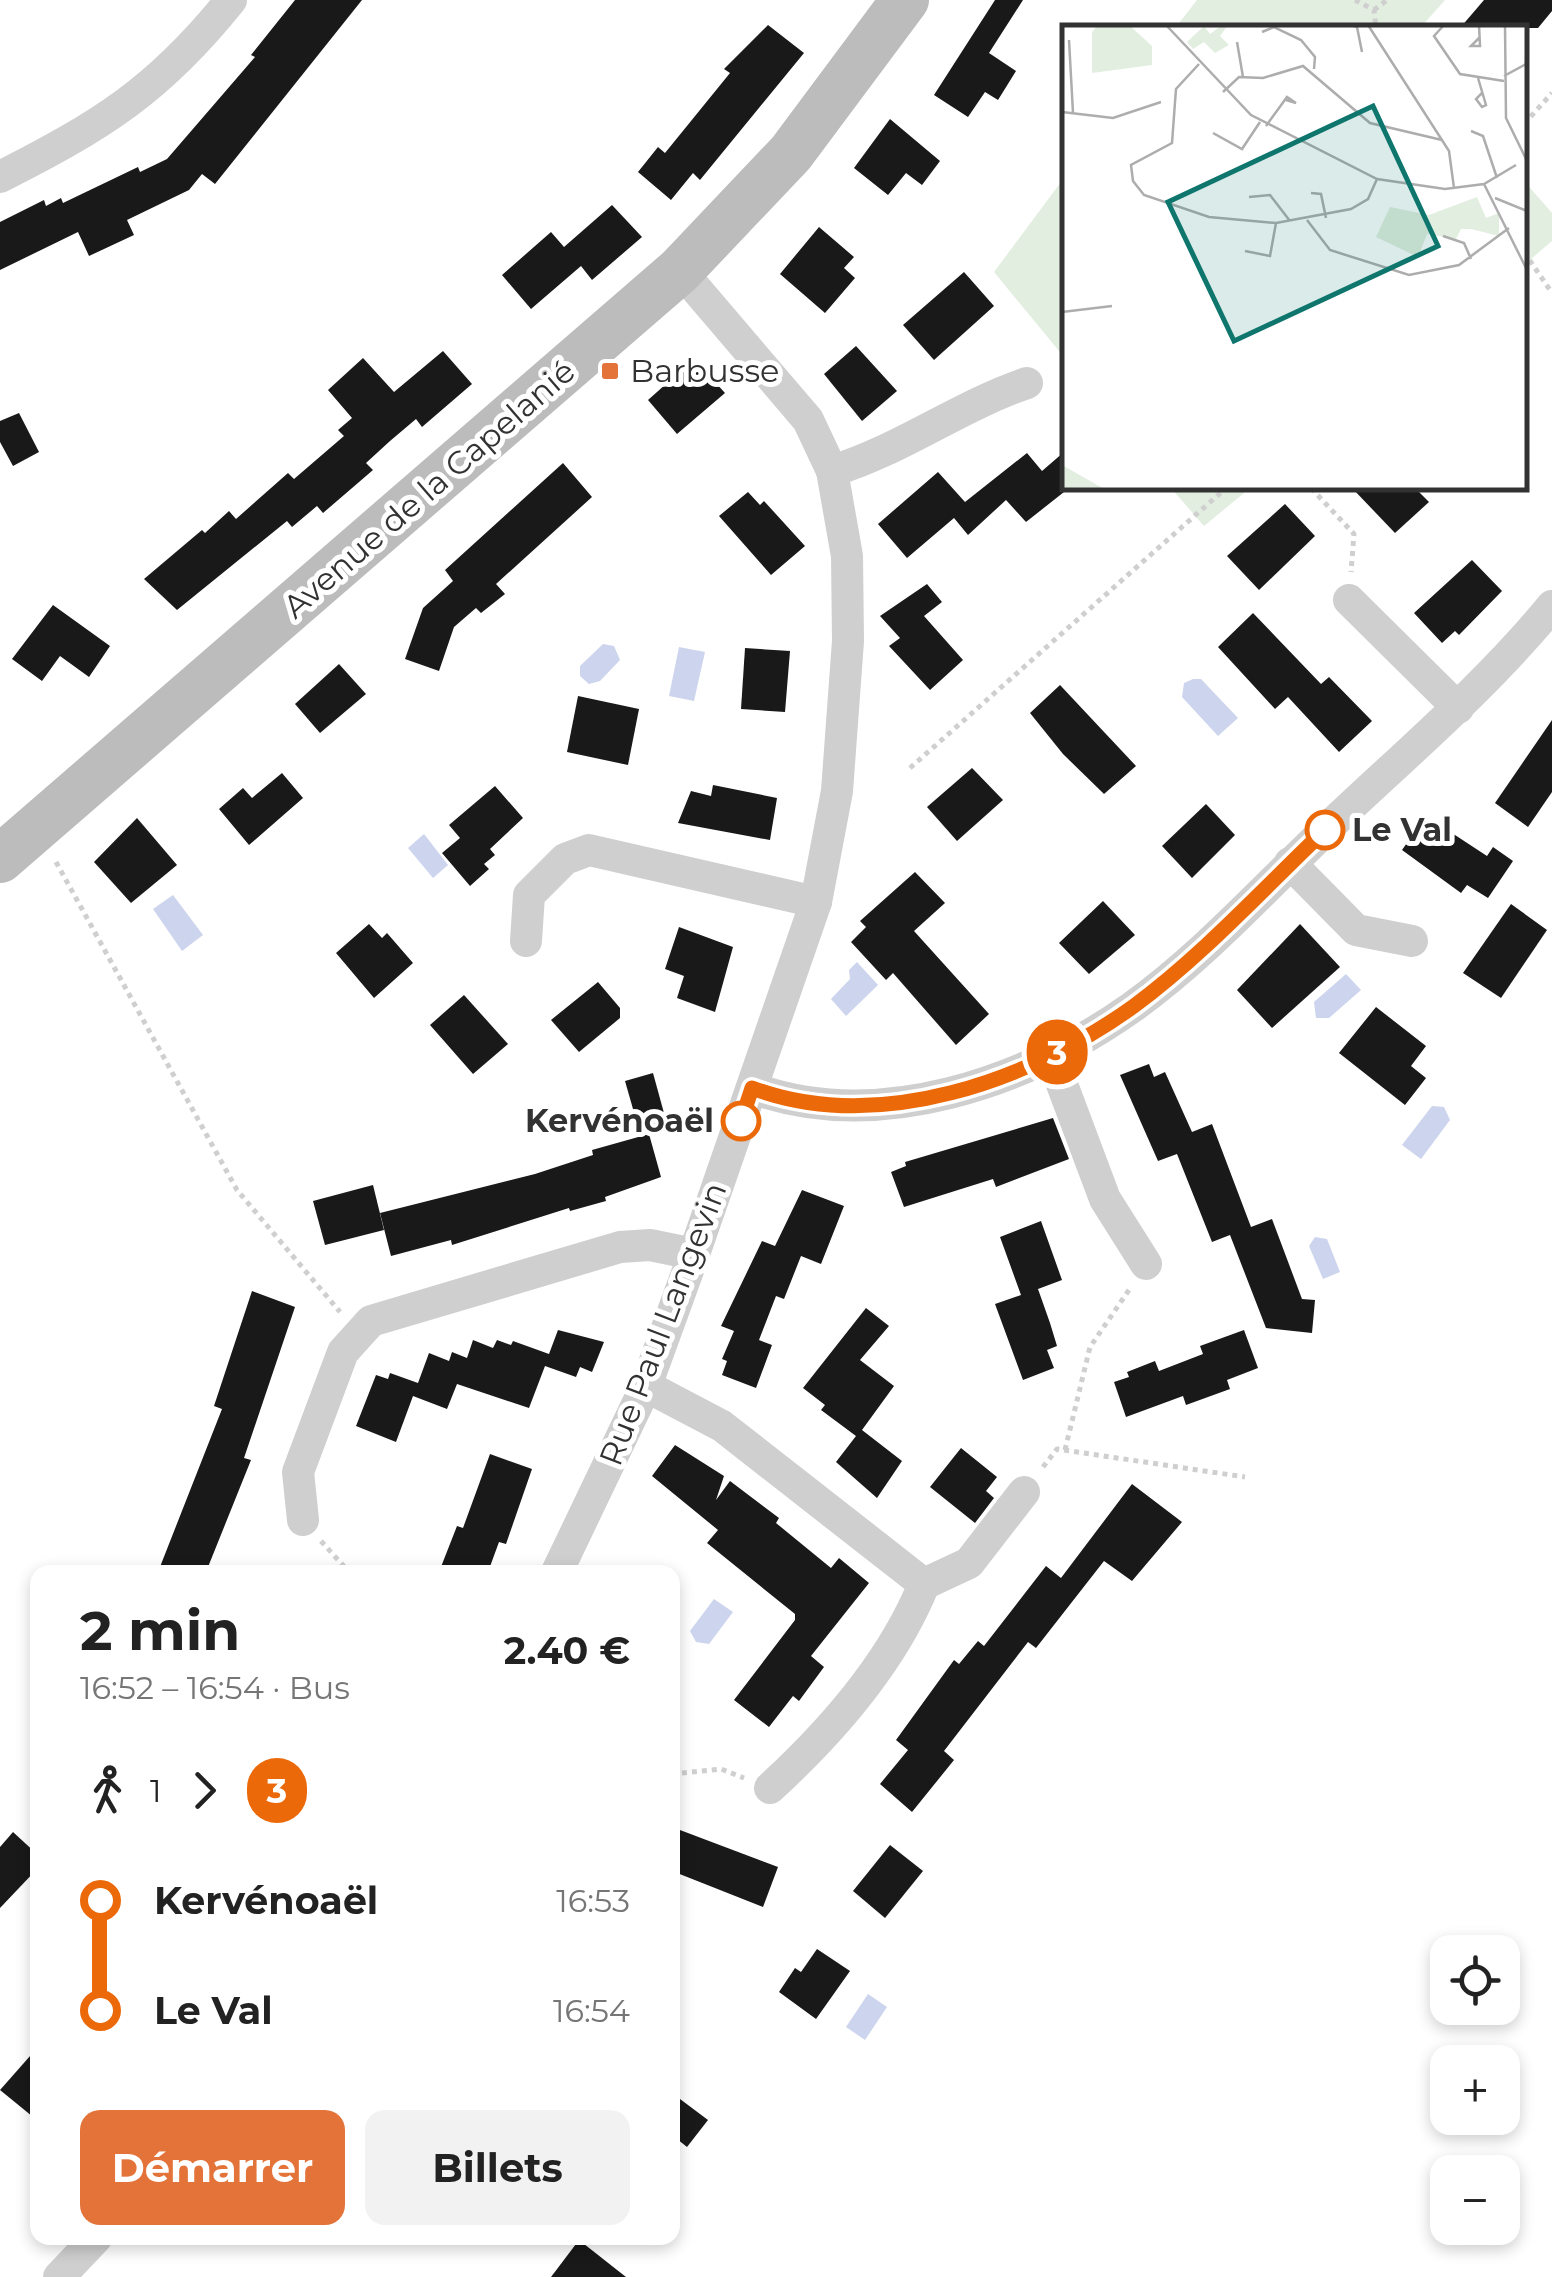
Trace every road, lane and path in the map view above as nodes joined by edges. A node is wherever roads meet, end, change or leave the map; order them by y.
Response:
1 (231, 0) edge
2 (905, 0) edge
3 (1355, 0) edge
4 (1387, 0) edge
5 (1374, 10) junction
6 (1376, 25) edge
7 (1552, 93) edge
8 (1527, 121) edge
9 (0, 177) edge
10 (1527, 256) edge
11 (680, 270) junction
12 (1552, 294) edge
13 (1027, 383) dead end
14 (832, 471) junction
15 (1224, 490) edge
16 (1313, 490) edge
17 (1349, 600) joint
18 (1552, 606) edge
19 (1458, 708) junction
20 (910, 768) dead end
21 (16, 846) edge
22 (1290, 863) junction
23 (816, 902) junction
24 (526, 941) dead end
25 (1412, 941) dead end
26 (1051, 1056) junction
27 (752, 1088) junction
28 (694, 1254) junction
29 (1146, 1264) joint
30 (356, 1332) junction
31 (646, 1386) junction
32 (1065, 1450) junction
33 (1244, 1478) dead end
34 (1024, 1492) joint
35 (303, 1520) joint
36 (343, 1565) edge
37 (561, 1565) edge
38 (924, 1584) junction
39 (680, 1773) edge
40 (770, 1788) joint
41 (89, 2245) edge
42 (59, 2277) edge

1 - 9 street
2 - 11 street, Avenue de la Capelanié
3 - 5 path
4 - 5 path
5 - 6 path
7 - 8 path
10 - 12 path
11 - 14 street, Rue Paul Langevin
11 - 21 street, Avenue de la Capelanié
13 - 14 street
14 - 23 street, Rue Paul Langevin
15 - 20 path
16 - 17 path
17 - 19 street
18 - 19 street
19 - 22 street
21 - 30 path
22 - 25 street
22 - 26 street
23 - 24 street
23 - 27 street, Rue Paul Langevin
26 - 27 street
26 - 29 street
27 - 28 street, Rue Paul Langevin
28 - 30 street
28 - 31 street, Rue Paul Langevin
29 - 32 path
30 - 35 street
31 - 37 street, Rue Paul Langevin
31 - 38 street
32 - 33 path
32 - 34 path
34 - 38 street
35 - 36 path
38 - 40 street
39 - 40 path
41 - 42 street

